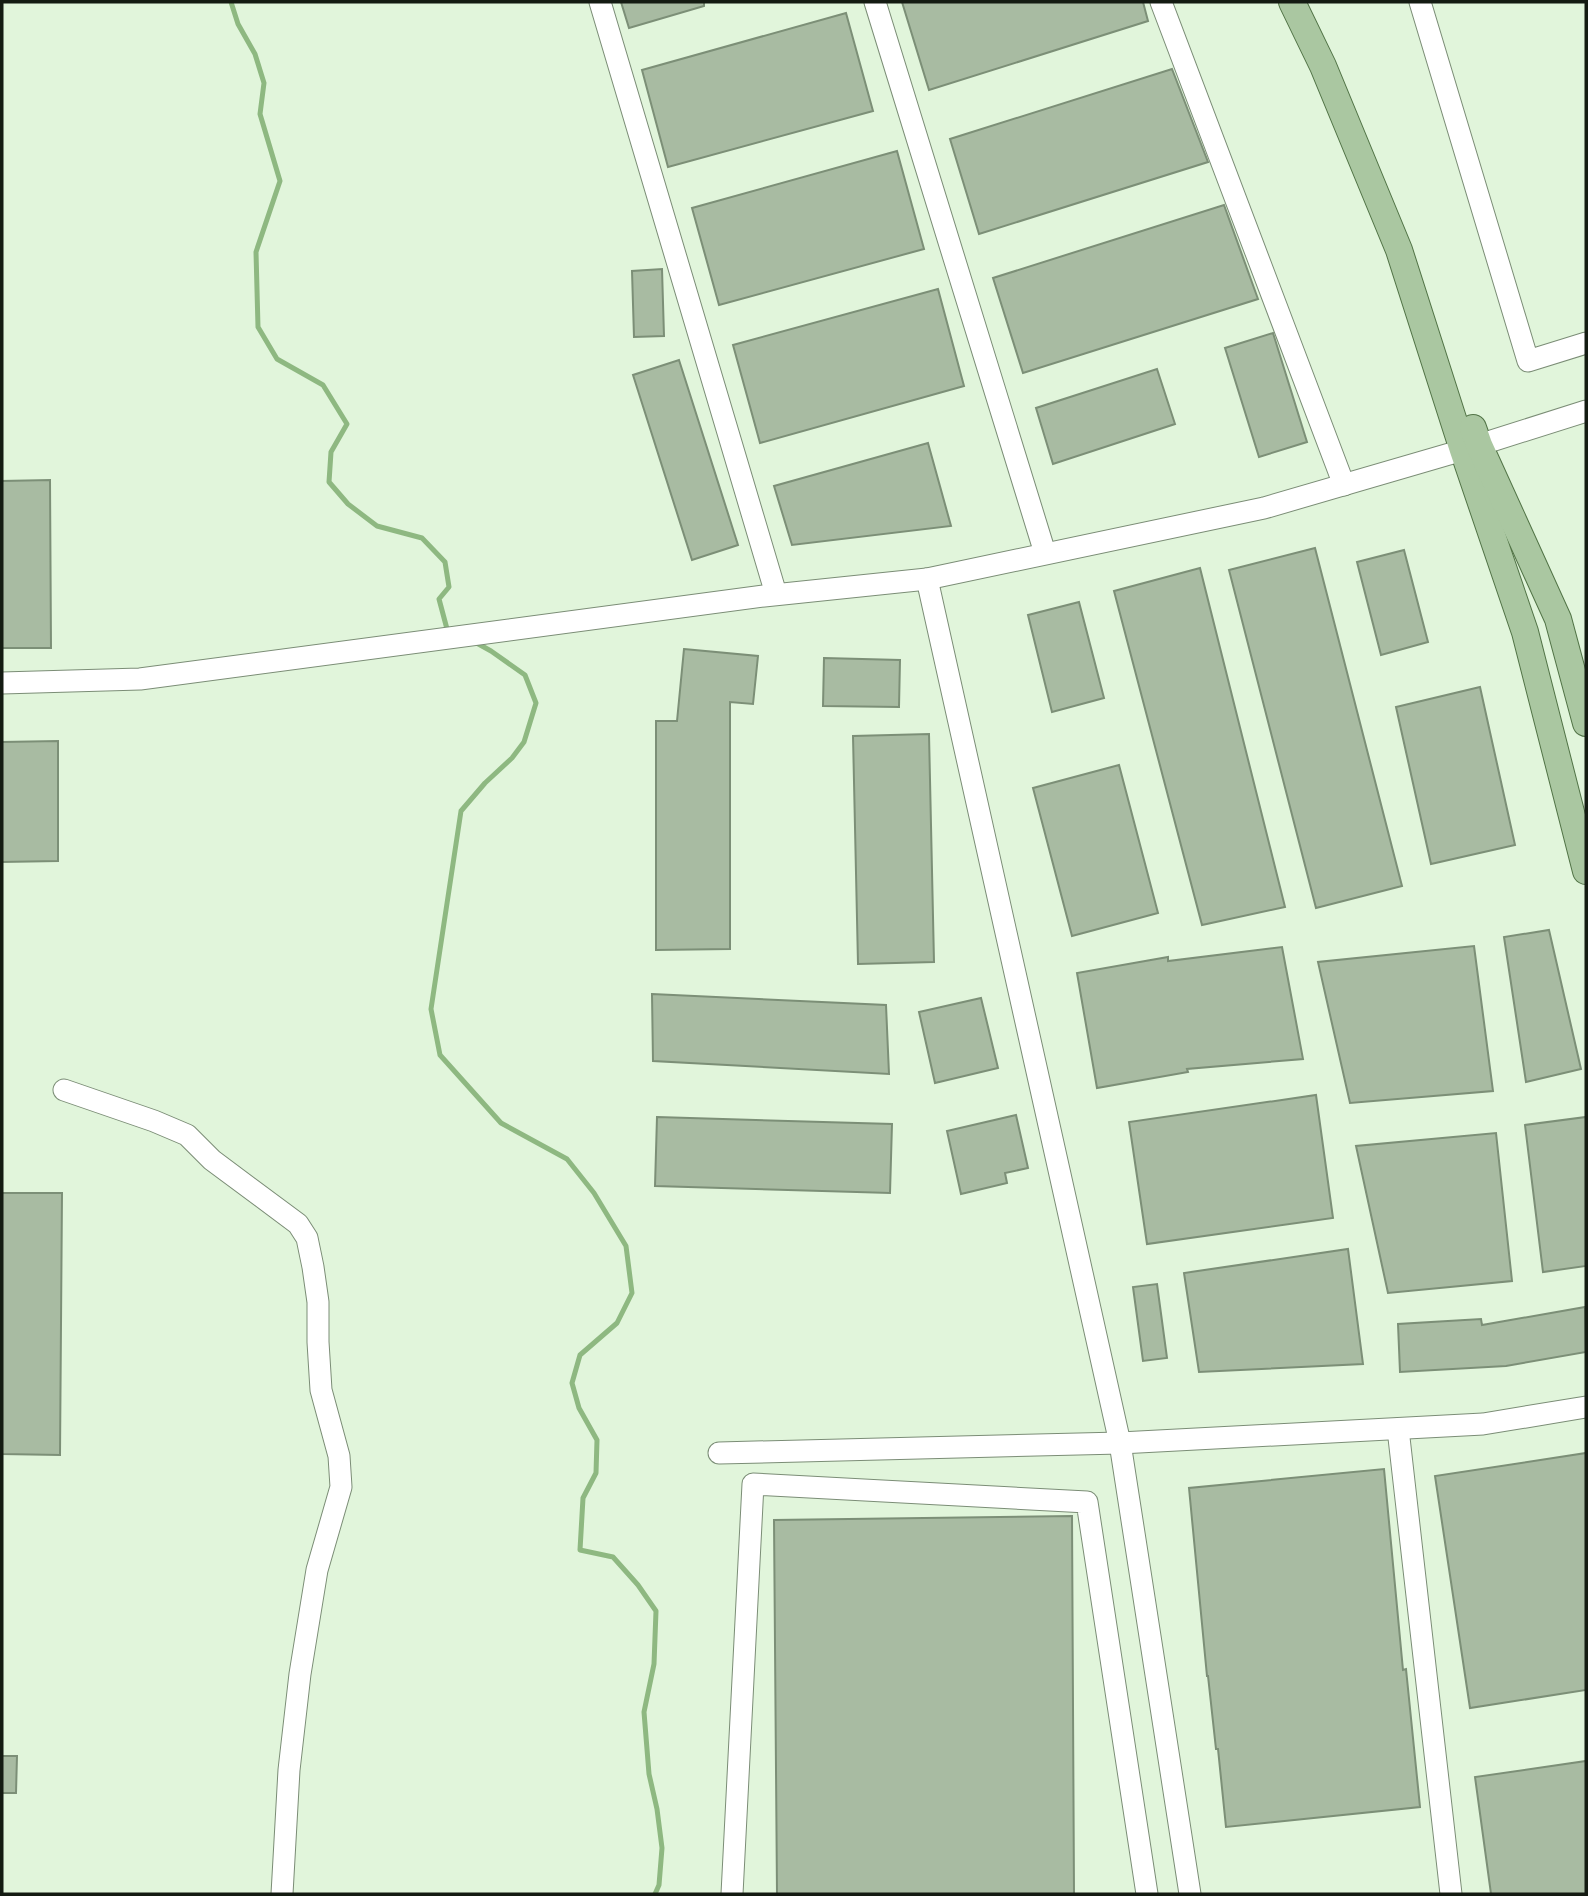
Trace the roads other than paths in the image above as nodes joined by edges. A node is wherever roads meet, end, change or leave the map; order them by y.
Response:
1 (600, 2) edge
2 (875, 2) edge
3 (1161, 2) edge
4 (1292, 2) edge
5 (1307, 2) edge
6 (1420, 2) edge
7 (1586, 343) edge
8 (1586, 411) edge
9 (1471, 447) junction
10 (1344, 485) junction
11 (1045, 553) junction
12 (927, 579) junction
13 (776, 594) junction
14 (2, 683) edge
15 (1586, 723) edge
16 (1586, 871) edge
17 (64, 1090) dead end
18 (1586, 1407) edge
19 (1398, 1429) junction
20 (1120, 1443) junction
21 (719, 1453) dead end
22 (282, 1894) edge
23 (732, 1894) edge
24 (1147, 1894) edge
25 (1190, 1894) edge
26 (1451, 1894) edge

1 - 13 street
2 - 11 street
3 - 10 street
4 - 9 main road
5 - 9 main road
6 - 7 street
8 - 9 street
9 - 10 street
9 - 15 main road
9 - 16 main road
10 - 11 street
11 - 12 street
12 - 13 street
12 - 20 street
13 - 14 street
17 - 22 street
18 - 19 street
19 - 20 street
19 - 26 street
20 - 21 street
20 - 25 street
23 - 24 street

